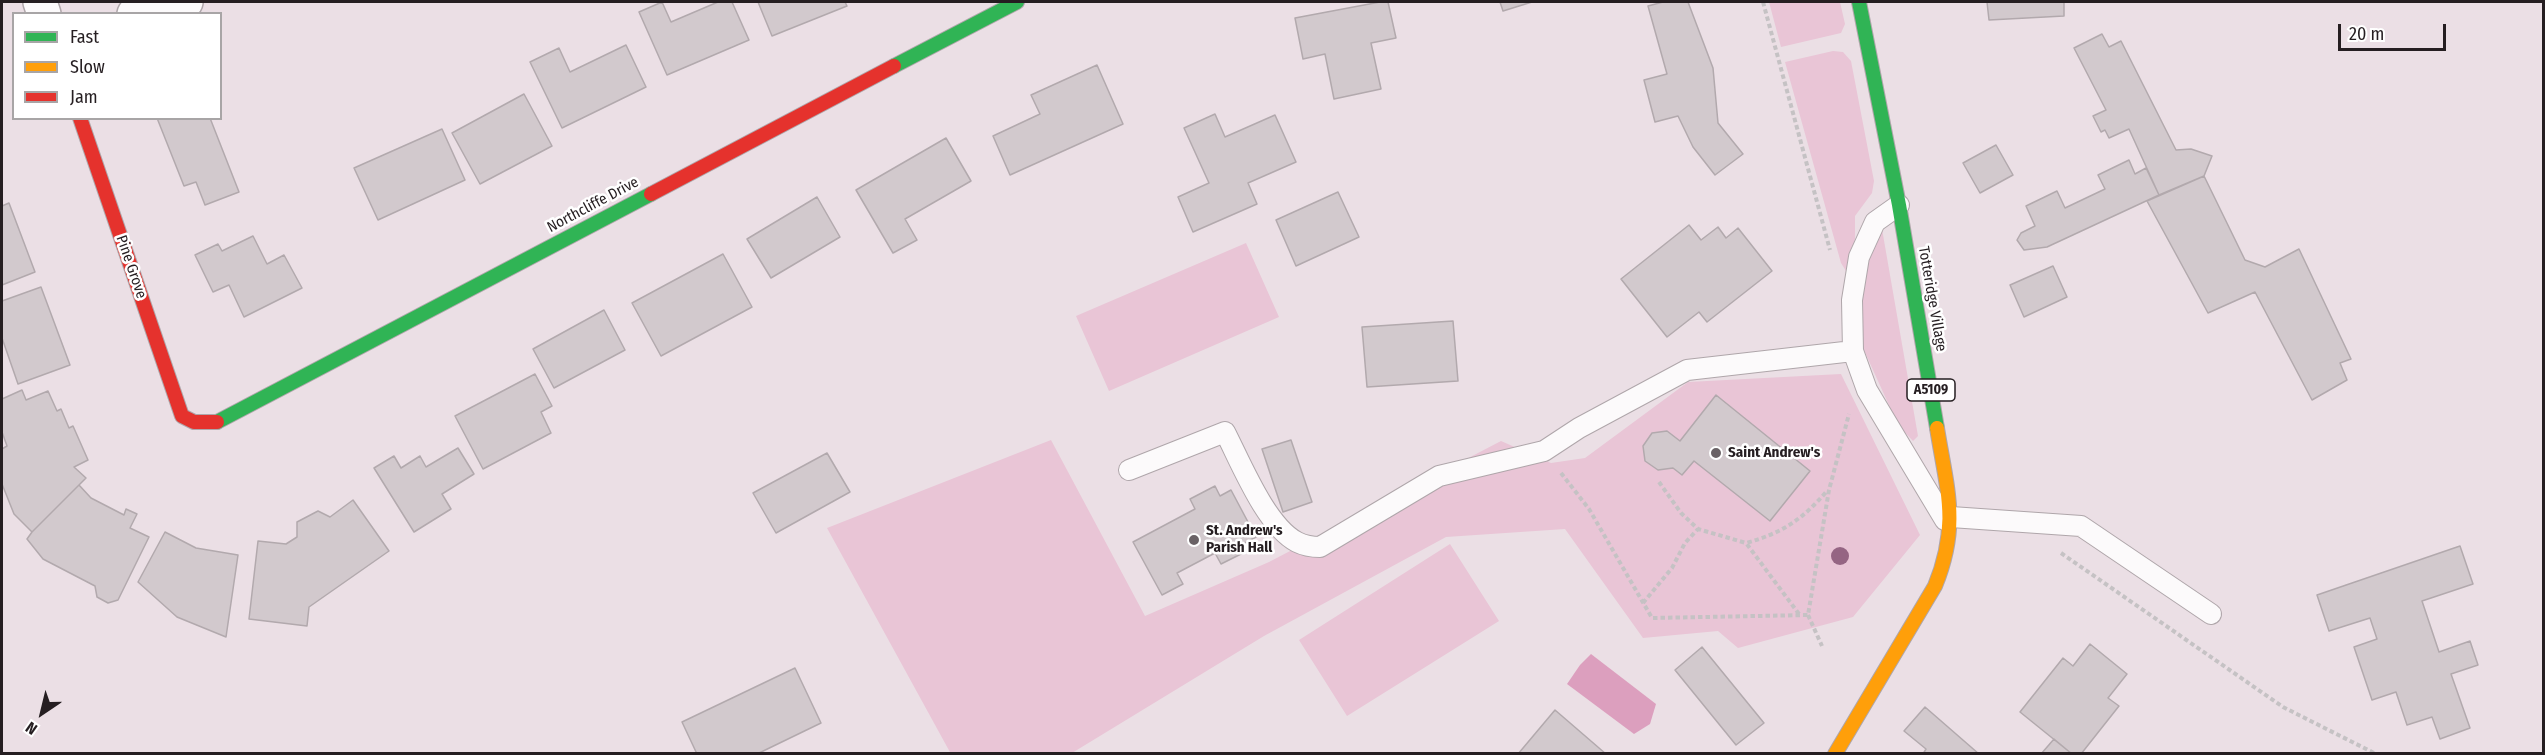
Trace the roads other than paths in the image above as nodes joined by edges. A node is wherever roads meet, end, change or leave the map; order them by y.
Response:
1 (186, 2) edge
2 (1017, 2) edge
3 (1859, 2) edge
4 (143, 12) edge
5 (81, 120) edge
6 (1899, 205) junction
7 (1853, 351) junction
8 (182, 416) joint
9 (1129, 470) dead end
10 (1952, 525) junction
11 (2211, 614) dead end
12 (1835, 753) edge

1 - 4 street
2 - 8 street, Northcliffe Drive
3 - 6 street, Totteridge Village / A5109
5 - 8 street, Pine Grove
6 - 7 lane
6 - 10 street, Totteridge Village / A5109
7 - 9 lane
7 - 10 lane
10 - 11 lane
10 - 12 street, Totteridge Village / A5109

